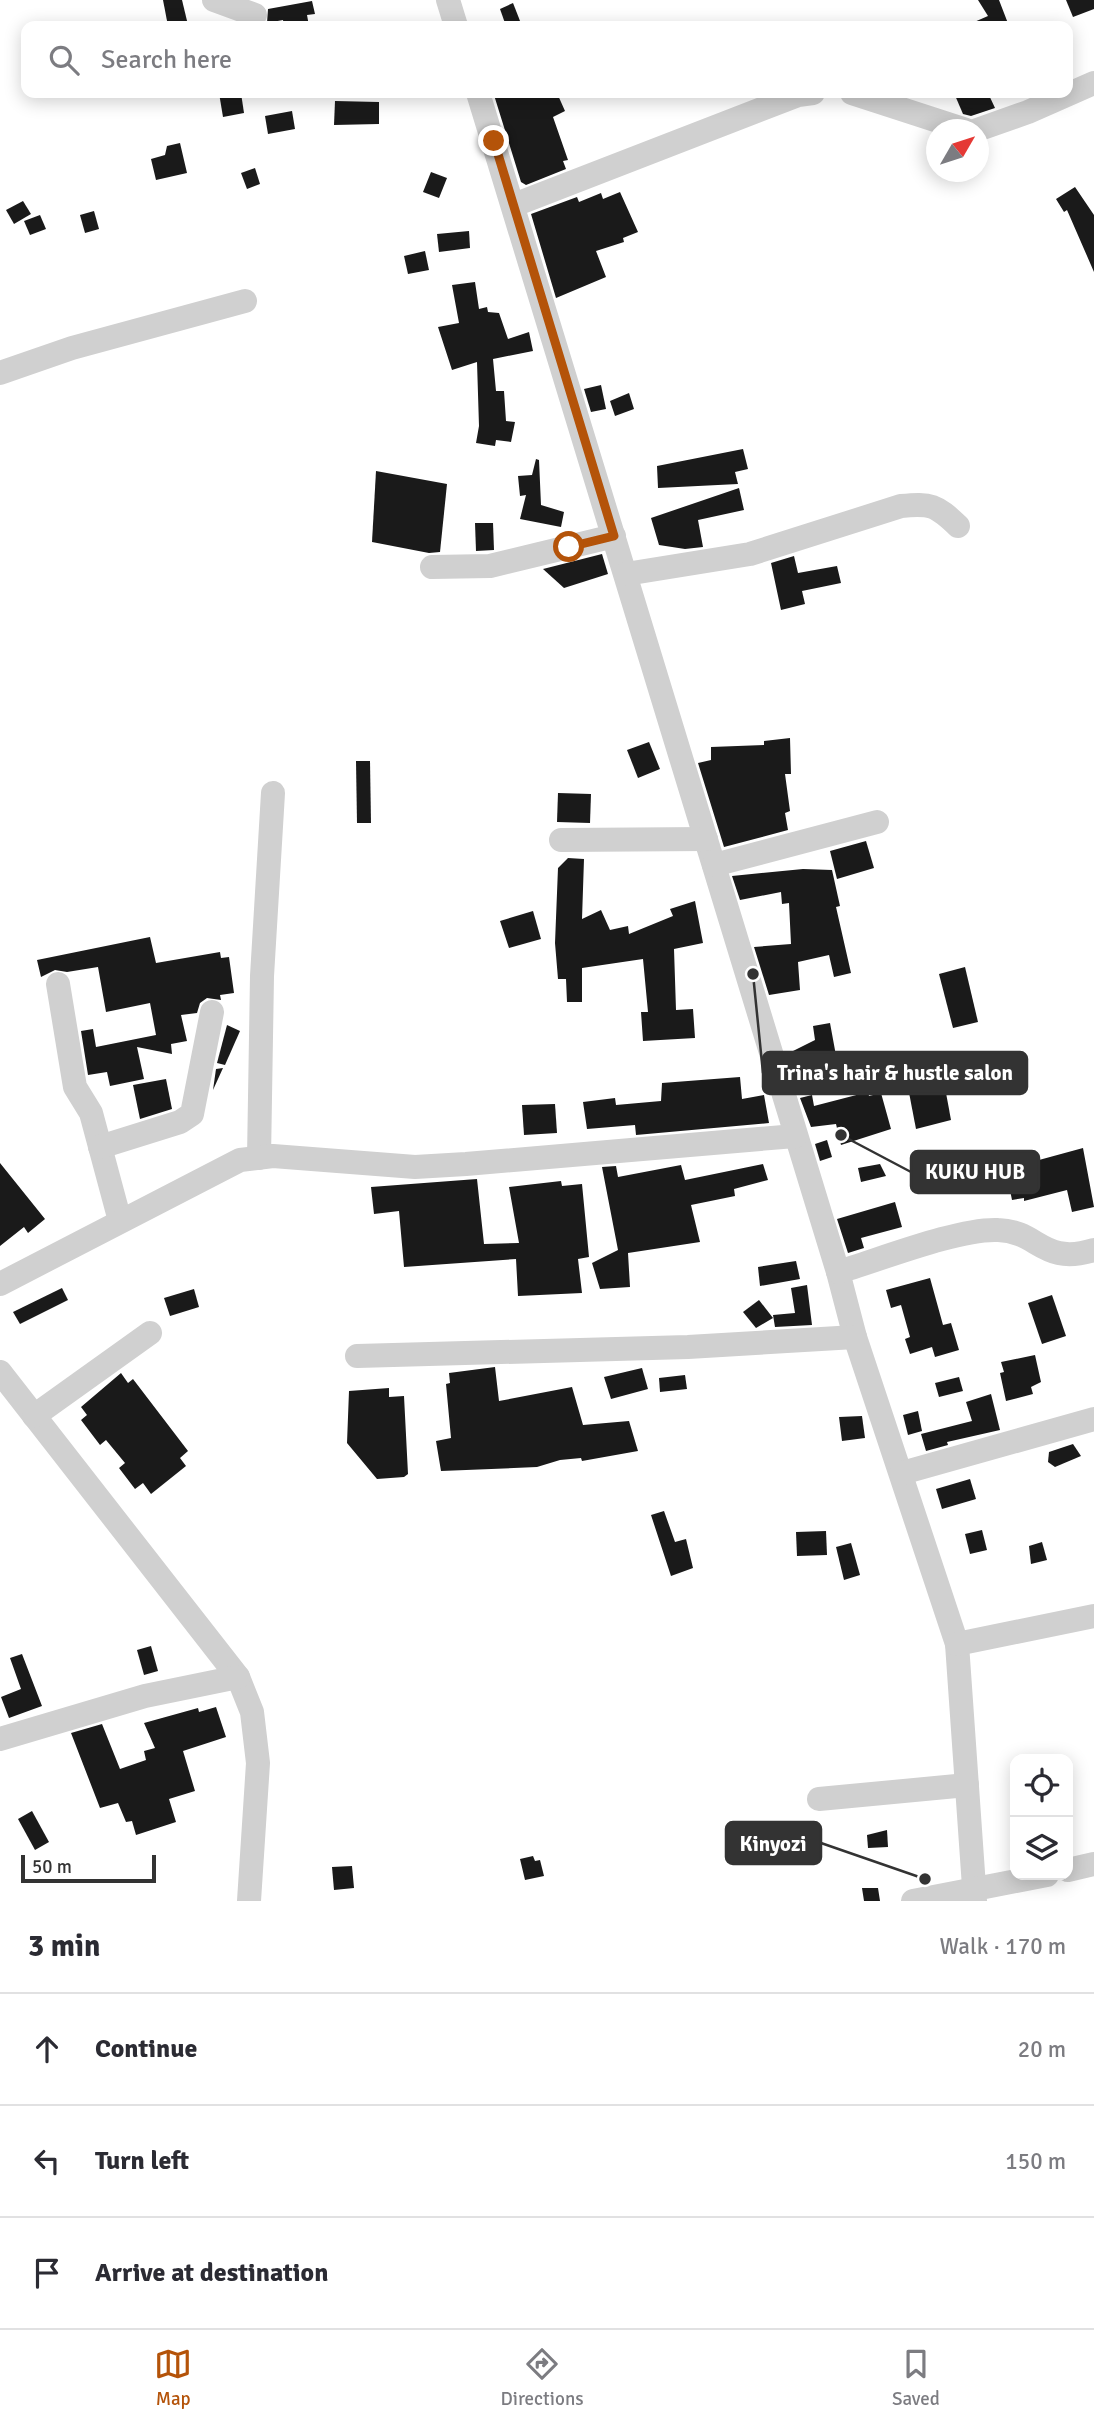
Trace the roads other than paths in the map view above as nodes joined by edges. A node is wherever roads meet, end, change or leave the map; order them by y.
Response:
1 (214, 0) edge
2 (448, 0) edge
3 (255, 15) dead end
4 (454, 21) edge
5 (1094, 83) edge
6 (1073, 92) edge
7 (480, 98) edge
8 (790, 98) edge
9 (867, 98) edge
10 (1060, 98) edge
11 (932, 119) edge
12 (989, 126) edge
13 (514, 205) junction
14 (245, 301) dead end
15 (0, 373) edge
16 (958, 526) dead end
17 (614, 536) junction
18 (432, 567) dead end
19 (626, 574) junction
20 (273, 793) dead end
21 (877, 822) dead end
22 (706, 839) junction
23 (561, 840) dead end
24 (714, 865) junction
25 (58, 984) dead end
26 (212, 1012) dead end
27 (795, 1136) junction
28 (100, 1147) junction
29 (259, 1157) junction
30 (120, 1221) junction
31 (1094, 1250) edge
32 (838, 1272) junction
33 (0, 1284) edge
34 (150, 1333) dead end
35 (855, 1337) junction
36 (357, 1356) dead end
37 (2, 1380) edge
38 (34, 1416) junction
39 (1094, 1419) edge
40 (902, 1473) junction
41 (1094, 1616) edge
42 (957, 1644) junction
43 (238, 1677) junction
44 (0, 1739) edge
45 (967, 1785) junction
46 (819, 1799) dead end
47 (1094, 1864) edge
48 (1073, 1869) edge
49 (1030, 1880) edge
50 (975, 1896) edge
51 (249, 1901) edge
52 (913, 1901) edge

1 - 3 street
2 - 4 street
5 - 6 street
7 - 13 street
8 - 13 street
9 - 11 street
10 - 12 street
13 - 17 street
14 - 15 street
16 - 19 street
17 - 18 street
17 - 19 street
19 - 22 street
20 - 29 street
21 - 24 street
22 - 23 street
22 - 24 street
24 - 27 street
25 - 28 street
26 - 28 street
27 - 29 street
27 - 32 street
28 - 30 street
29 - 30 street
30 - 33 street
31 - 32 street
32 - 35 street
34 - 38 street
35 - 36 street
35 - 40 street
37 - 38 street
38 - 43 street
39 - 40 street
40 - 42 street
41 - 42 street
42 - 45 street
43 - 44 street
43 - 51 street
45 - 46 street
45 - 50 street
47 - 48 street
49 - 50 street
50 - 52 street

